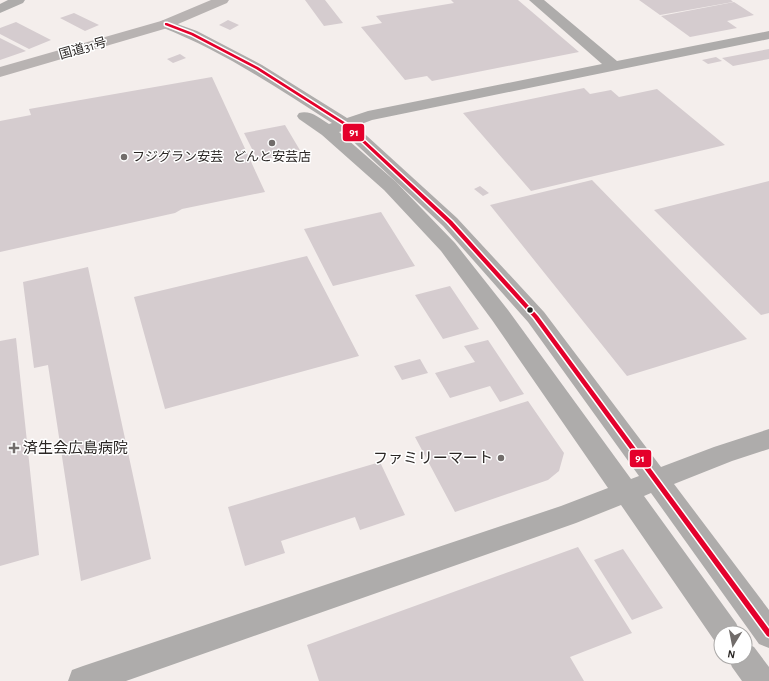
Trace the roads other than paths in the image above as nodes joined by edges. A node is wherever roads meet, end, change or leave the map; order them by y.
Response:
1 (18, 0) edge
2 (208, 0) edge
3 (222, 0) edge
4 (536, 0) edge
5 (0, 9) edge
6 (166, 24) junction
7 (769, 35) edge
8 (613, 66) junction
9 (0, 72) edge
10 (336, 127) junction
11 (769, 438) edge
12 (655, 480) junction
13 (625, 492) junction
14 (720, 625) edge
15 (769, 634) edge
16 (749, 665) edge
17 (83, 681) edge
18 (761, 681) edge

1 - 5 street
2 - 6 highway, 国道31号
3 - 6 highway, 国道31号
4 - 8 street
6 - 9 highway, 国道31号
6 - 10 street
7 - 8 street
8 - 10 street
10 - 12 street
10 - 13 street
11 - 12 street
12 - 13 street
12 - 15 street
13 - 14 street
13 - 17 street
16 - 18 street

